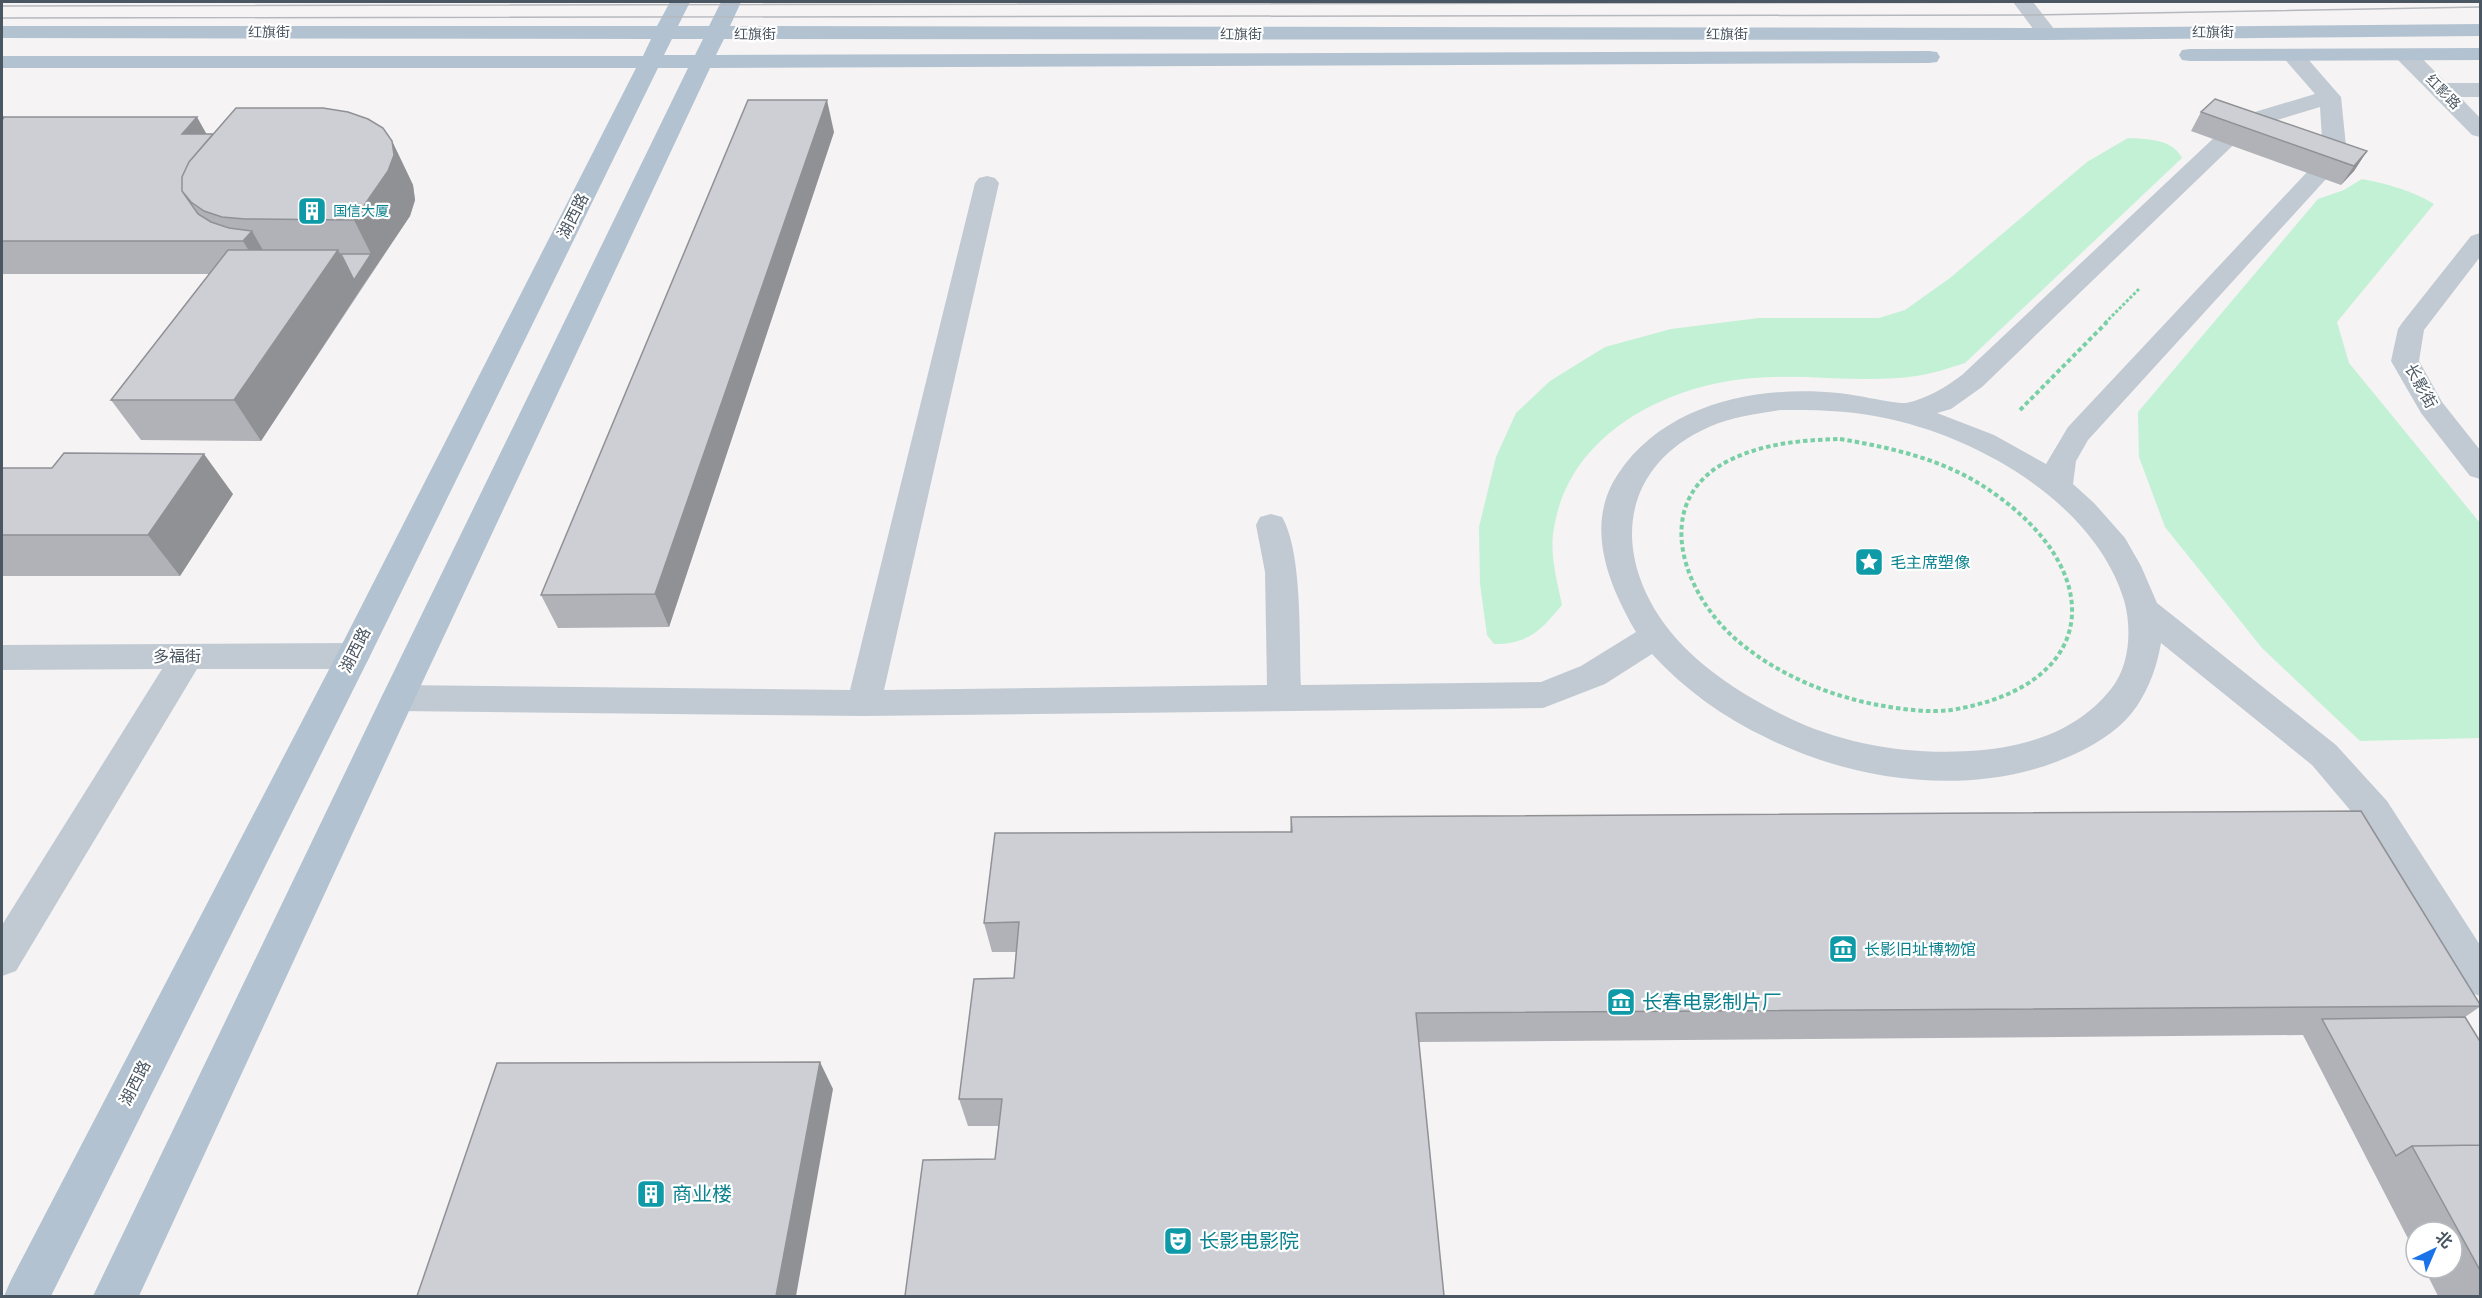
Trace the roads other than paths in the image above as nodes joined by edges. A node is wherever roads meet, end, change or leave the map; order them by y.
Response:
1 (680, 2) edge
2 (731, 2) edge
3 (2023, 2) edge
4 (2481, 30) edge
5 (2, 32) edge
6 (664, 33) junction
7 (2047, 34) junction
8 (708, 48) junction
9 (2481, 54) edge
10 (2292, 55) junction
11 (2406, 55) junction
12 (2173, 56) dead end
13 (1945, 57) dead end
14 (2, 62) edge
15 (650, 62) junction
16 (2441, 90) junction
17 (2481, 90) edge
18 (2330, 97) junction
19 (2481, 130) edge
20 (987, 183) dead end
21 (2481, 241) edge
22 (1901, 413) junction
23 (2481, 469) edge
24 (2058, 489) junction
25 (1272, 525) dead end
26 (2143, 610) junction
27 (1655, 636) junction
28 (188, 656) junction
29 (352, 656) junction
30 (2, 657) edge
31 (398, 698) junction
32 (1284, 698) junction
33 (864, 703) junction
34 (2, 959) edge
35 (2481, 978) edge
36 (27, 1296) edge
37 (116, 1296) edge

1 - 6 main road, 湖西路
2 - 8 main road
3 - 7 street
4 - 7 main road, 红旗街
5 - 6 main road, 红旗街
6 - 8 main road, 红旗街
6 - 15 main road, 湖西路
7 - 8 main road, 红旗街
8 - 13 main road, 红旗街
8 - 15 main road, 红旗街
8 - 31 main road
9 - 11 main road, 红旗街
10 - 11 main road, 红旗街
10 - 12 main road, 红旗街
10 - 18 street
11 - 16 street, 红影路
14 - 15 main road, 红旗街
15 - 29 main road, 湖西路
16 - 17 street
16 - 19 street, 红影路
18 - 22 street
18 - 24 street
20 - 33 street
21 - 23 street, 长影街
22 - 24 street
22 - 27 street
24 - 26 street
25 - 32 street
26 - 27 street
26 - 35 street
27 - 32 street
28 - 29 street, 多福街
28 - 30 street, 多福街
28 - 34 street
29 - 36 main road, 湖西路
31 - 33 street
31 - 37 main road
32 - 33 street

